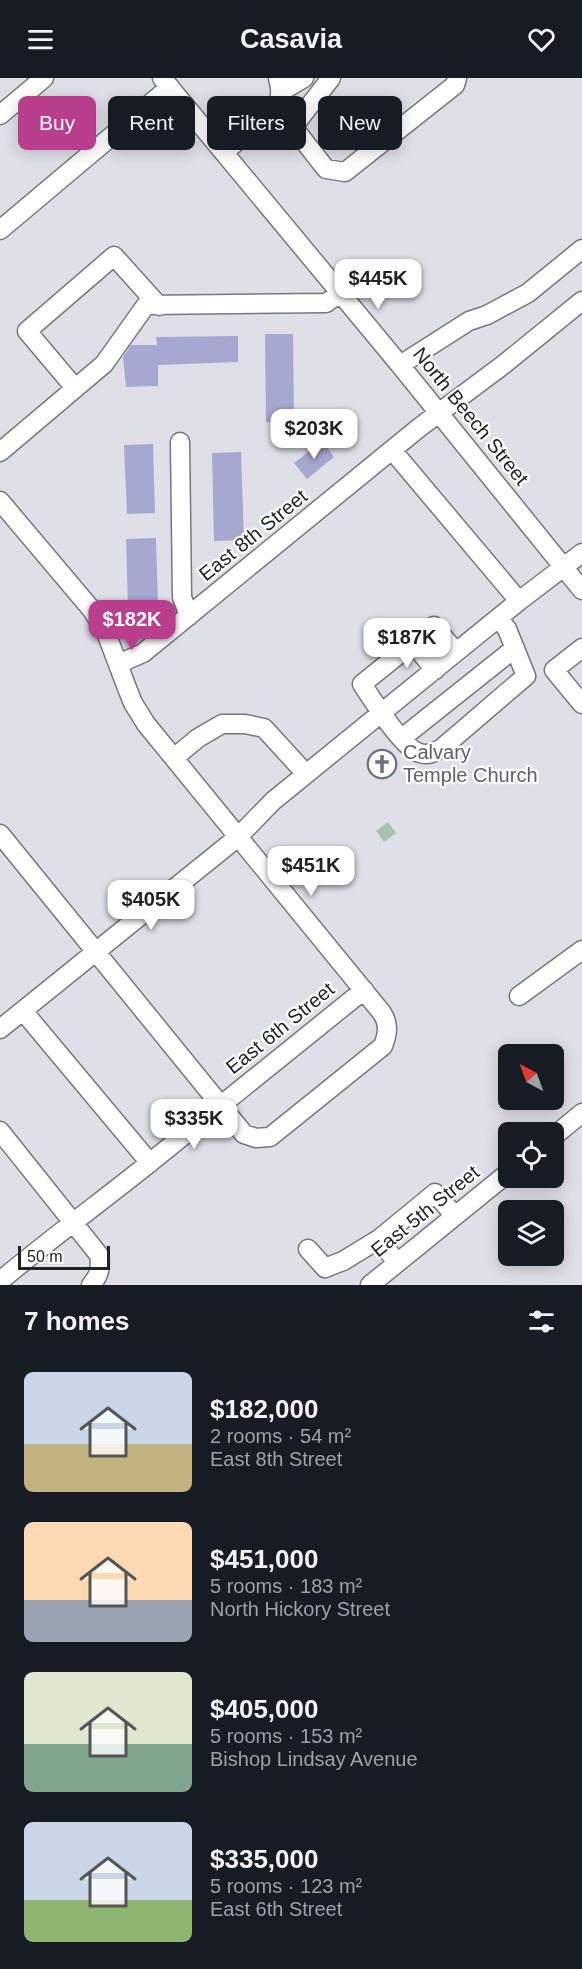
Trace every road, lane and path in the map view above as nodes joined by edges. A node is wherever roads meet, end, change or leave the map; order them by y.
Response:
1 (44, 78) edge
2 (304, 78) edge
3 (331, 78) edge
4 (457, 78) edge
5 (166, 83) edge
6 (279, 86) edge
7 (306, 110) edge
8 (0, 115) edge
9 (306, 144) edge
10 (224, 152) junction
11 (0, 230) edge
12 (582, 249) edge
13 (340, 293) junction
14 (582, 301) edge
15 (159, 306) junction
16 (400, 365) junction
17 (75, 388) junction
18 (438, 412) junction
19 (180, 442) dead end
20 (392, 450) junction
21 (0, 452) edge
22 (0, 501) edge
23 (582, 553) edge
24 (563, 567) junction
25 (582, 590) edge
26 (519, 601) junction
27 (189, 616) junction
28 (498, 618) junction
29 (413, 643) junction
30 (515, 648) junction
31 (582, 648) edge
32 (456, 652) junction
33 (118, 664) junction
34 (435, 670) junction
35 (582, 704) edge
36 (381, 714) junction
37 (402, 738) junction
38 (174, 758) junction
39 (306, 774) junction
40 (234, 832) junction
41 (0, 834) edge
42 (92, 948) junction
43 (582, 950) edge
44 (364, 990) junction
45 (519, 996) dead end
46 (23, 1011) junction
47 (0, 1014) edge
48 (0, 1029) edge
49 (220, 1106) junction
50 (582, 1113) edge
51 (564, 1128) edge
52 (0, 1131) edge
53 (150, 1163) junction
54 (498, 1181) edge
55 (455, 1216) junction
56 (74, 1222) junction
57 (379, 1239) junction
58 (308, 1249) dead end
59 (398, 1263) junction
60 (0, 1281) edge
61 (91, 1285) edge
62 (370, 1285) edge

1 - 8 street
2 - 6 street
3 - 7 street
4 - 9 street
5 - 10 street, North Beech Street
5 - 11 street
6 - 10 street
10 - 13 street, North Beech Street
12 - 16 street
13 - 15 street
13 - 16 street, North Beech Street
14 - 18 street, East 8th Street
15 - 17 street
15 - 17 street
16 - 18 street, North Beech Street
17 - 21 street
18 - 20 street, East 8th Street
18 - 24 street, North Beech Street
19 - 27 street
20 - 26 street
20 - 27 street, East 8th Street
22 - 33 street
23 - 24 street
24 - 25 street, North Beech Street
24 - 26 street
26 - 28 street
27 - 33 street, East 8th Street
28 - 30 street
28 - 32 street
29 - 32 street
29 - 34 street
29 - 36 street
30 - 37 street
30 - 37 street
31 - 35 street
32 - 34 street
33 - 38 street
34 - 36 street
36 - 37 street
36 - 39 street
38 - 39 street
38 - 40 street
39 - 40 street
40 - 42 street
40 - 44 street
41 - 42 street
42 - 46 street
42 - 47 street
42 - 49 street
43 - 45 street
44 - 49 street, East 6th Street
44 - 49 street
46 - 48 street
46 - 53 street
49 - 53 street, East 6th Street
50 - 51 street
52 - 56 street
53 - 56 street, East 6th Street
54 - 55 street, East 5th Street
55 - 57 street
55 - 59 street, East 5th Street
56 - 60 street, East 6th Street
56 - 61 street
57 - 58 street
57 - 59 street
59 - 62 street, East 5th Street

